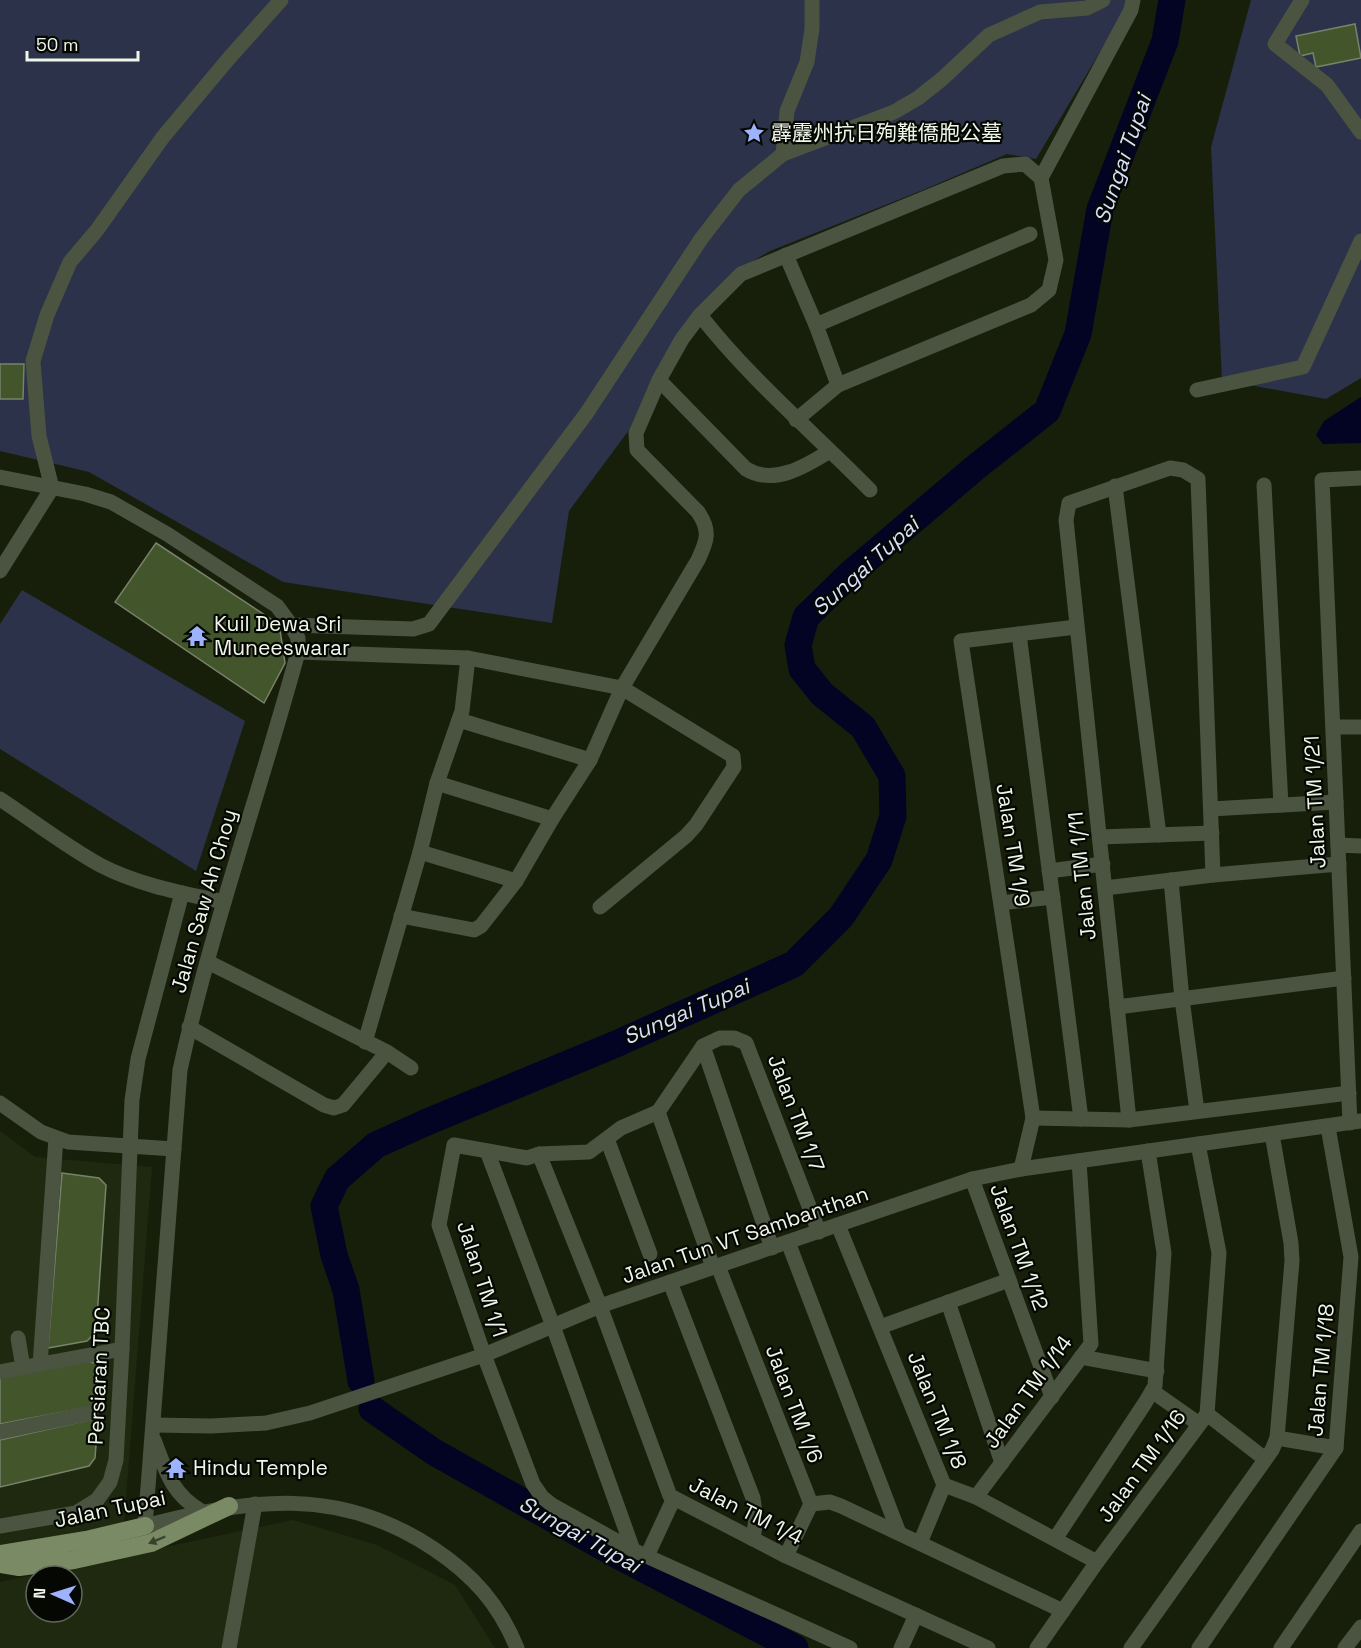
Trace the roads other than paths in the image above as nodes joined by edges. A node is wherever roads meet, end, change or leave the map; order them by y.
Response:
1 (282, 0) edge
2 (812, 0) edge
3 (1103, 0) edge
4 (1133, 0) edge
5 (1302, 0) edge
6 (1361, 132) edge
7 (783, 154) junction
8 (1041, 178) junction
9 (1030, 234) dead end
10 (1361, 241) edge
11 (786, 255) junction
12 (700, 315) junction
13 (816, 325) junction
14 (659, 380) junction
15 (838, 385) junction
16 (1197, 390) dead end
17 (796, 420) junction
18 (830, 451) junction
19 (0, 477) edge
20 (1361, 478) edge
21 (1264, 485) dead end
22 (1115, 486) junction
23 (52, 488) junction
24 (870, 490) dead end
25 (0, 571) edge
26 (291, 625) junction
27 (1076, 627) junction
28 (1019, 634) junction
29 (298, 652) junction
30 (468, 658) junction
31 (622, 688) junction
32 (459, 720) junction
33 (1333, 727) junction
34 (1361, 727) edge
35 (590, 760) junction
36 (437, 783) junction
37 (0, 799) edge
38 (1336, 802) junction
39 (1281, 805) junction
40 (1211, 808) junction
41 (552, 819) junction
42 (1212, 833) junction
43 (1159, 835) junction
44 (1100, 837) junction
45 (1338, 845) junction
46 (1361, 846) edge
47 (420, 852) junction
48 (1103, 864) junction
49 (1339, 864) junction
50 (1049, 871) junction
51 (1213, 875) junction
52 (1171, 880) junction
53 (516, 881) junction
54 (1105, 888) junction
55 (182, 893) junction
56 (1053, 897) junction
57 (224, 902) junction
58 (1001, 903) junction
59 (600, 907) dead end
60 (401, 916) junction
61 (208, 962) junction
62 (1344, 978) junction
63 (1182, 999) junction
64 (1117, 1007) junction
65 (189, 1027) junction
66 (365, 1041) junction
67 (703, 1046) junction
68 (387, 1053) junction
69 (411, 1068) dead end
70 (1349, 1093) junction
71 (0, 1103) edge
72 (658, 1112) junction
73 (1197, 1112) junction
74 (1034, 1118) junction
75 (1082, 1119) junction
76 (1129, 1120) junction
77 (1355, 1122) edge
78 (1328, 1127) junction
79 (1272, 1134) junction
80 (56, 1138) junction
81 (607, 1138) junction
82 (1198, 1144) junction
83 (130, 1147) junction
84 (174, 1149) junction
85 (487, 1151) junction
86 (1148, 1151) junction
87 (539, 1154) junction
88 (1079, 1161) junction
89 (1021, 1169) junction
90 (972, 1179) junction
91 (838, 1226) junction
92 (819, 1232) junction
93 (788, 1242) junction
94 (772, 1248) junction
95 (650, 1254) dead end
96 (715, 1267) junction
97 (1009, 1280) junction
98 (670, 1282) junction
99 (948, 1302) junction
100 (600, 1306) junction
101 (553, 1326) junction
102 (880, 1327) junction
103 (18, 1338) dead end
104 (122, 1349) junction
105 (484, 1355) junction
106 (1081, 1358) junction
107 (40, 1365) junction
108 (23, 1368) junction
109 (0, 1371) edge
110 (1157, 1371) junction
111 (1152, 1391) junction
112 (1052, 1396) junction
113 (91, 1413) dead end
114 (1203, 1419) junction
115 (153, 1431) junction
116 (0, 1432) edge
117 (1277, 1438) junction
118 (1336, 1448) junction
119 (1265, 1459) junction
120 (1002, 1463) junction
121 (944, 1485) junction
122 (976, 1497) junction
123 (674, 1498) junction
124 (255, 1504) junction
125 (811, 1504) junction
126 (229, 1506) junction
127 (201, 1511) junction
128 (0, 1526) edge
129 (145, 1526) junction
130 (1361, 1531) edge
131 (899, 1533) junction
132 (753, 1539) junction
133 (1055, 1539) junction
134 (920, 1543) junction
135 (640, 1553) junction
136 (0, 1554) edge
137 (786, 1556) junction
138 (1097, 1562) junction
139 (0, 1564) edge
140 (1063, 1611) junction
141 (916, 1615) junction
142 (1361, 1627) edge
143 (1204, 1646) edge
144 (229, 1648) edge
145 (517, 1648) edge
146 (850, 1648) edge
147 (901, 1648) edge
148 (988, 1648) edge
149 (1037, 1648) edge
150 (1131, 1648) edge
151 (1281, 1648) edge
152 (1345, 1648) edge

1 - 23 street
2 - 7 street
3 - 7 street
4 - 8 street
5 - 6 street
7 - 26 street
8 - 11 street
8 - 15 street
9 - 13 street
10 - 16 street
11 - 12 street
11 - 13 street
12 - 14 street
12 - 17 street
13 - 15 street
14 - 18 street
14 - 31 street
15 - 17 street
17 - 18 street
18 - 24 street
19 - 23 street
20 - 33 street, Jalan TM 1/21
21 - 39 street
22 - 27 street, Jalan TM 1/11
22 - 40 street
22 - 43 street
23 - 25 street
23 - 26 street
26 - 29 street
27 - 28 street, Jalan TM 1/9
27 - 44 street, Jalan TM 1/11
28 - 50 street
28 - 58 street, Jalan TM 1/9
29 - 30 street
29 - 57 street, Jalan Saw Ah Choy
30 - 31 street
30 - 32 street
31 - 35 street
31 - 59 street
32 - 35 street
32 - 36 street
33 - 34 street
33 - 38 street, Jalan TM 1/21
35 - 41 street
36 - 41 street
36 - 47 street
37 - 55 street
38 - 39 street
38 - 45 street, Jalan TM 1/21
39 - 40 street
40 - 42 street
41 - 53 street
42 - 43 street
42 - 51 street
43 - 44 street
44 - 48 street, Jalan TM 1/11
45 - 46 street
45 - 49 street, Jalan TM 1/21
47 - 53 street
47 - 60 street
48 - 50 street
48 - 54 street, Jalan TM 1/11
49 - 51 street
49 - 62 street, Jalan TM 1/21
50 - 56 street
51 - 52 street
52 - 54 street
52 - 63 street
53 - 60 street
54 - 64 street, Jalan TM 1/11
55 - 57 street
55 - 83 street, Persiaran TBC
56 - 58 street
56 - 75 street
57 - 61 street, Jalan Saw Ah Choy
58 - 74 street, Jalan TM 1/9
60 - 66 street
61 - 65 street, Jalan Saw Ah Choy
61 - 66 street
62 - 63 street
62 - 70 street, Jalan TM 1/21
63 - 64 street
63 - 73 street
64 - 76 street, Jalan TM 1/11
65 - 68 street
65 - 84 street, Jalan Saw Ah Choy
66 - 68 street
67 - 72 street
67 - 92 street, Jalan TM 1/7
67 - 94 street
68 - 69 street
70 - 73 street
70 - 77 street, Jalan TM 1/21
71 - 80 street
72 - 81 street
72 - 96 street, Jalan TM 1/6
73 - 76 street
74 - 75 street
74 - 89 street, Jalan TM 1/9
75 - 76 street
77 - 78 street, Jalan Tun VT Sambanthan
78 - 79 street, Jalan Tun VT Sambanthan
78 - 118 street, Jalan TM 1/18
79 - 82 street, Jalan Tun VT Sambanthan
79 - 117 street
80 - 83 street
80 - 107 street
81 - 87 street
81 - 95 street
82 - 86 street, Jalan Tun VT Sambanthan
82 - 114 street, Jalan TM 1/16
83 - 84 street
83 - 104 street, Persiaran TBC
84 - 115 street, Jalan Saw Ah Choy
85 - 87 street
85 - 101 street
85 - 105 street, Jalan TM 1/1
86 - 88 street, Jalan Tun VT Sambanthan
86 - 110 street
87 - 100 street, Jalan TM 1/4
88 - 89 street, Jalan Tun VT Sambanthan
88 - 106 street, Jalan TM 1/14
89 - 90 street, Jalan Tun VT Sambanthan
90 - 91 street, Jalan Tun VT Sambanthan
90 - 97 street, Jalan TM 1/12
91 - 92 street, Jalan Tun VT Sambanthan
91 - 102 street, Jalan TM 1/8
92 - 93 street, Jalan Tun VT Sambanthan
93 - 94 street, Jalan Tun VT Sambanthan
93 - 131 street
94 - 96 street, Jalan Tun VT Sambanthan
96 - 98 street, Jalan Tun VT Sambanthan
96 - 125 street, Jalan TM 1/6
97 - 99 street
97 - 112 street, Jalan TM 1/12
98 - 100 street, Jalan Tun VT Sambanthan
98 - 132 street
99 - 102 street
99 - 120 street
100 - 101 street, Jalan Tun VT Sambanthan
100 - 123 street, Jalan TM 1/4
101 - 105 street, Jalan Tun VT Sambanthan
101 - 135 street
102 - 121 street, Jalan TM 1/8
103 - 108 street
104 - 107 street
104 - 128 street, Persiaran TBC
105 - 115 street, Jalan Tun VT Sambanthan
105 - 135 street, Jalan TM 1/1
106 - 110 street
106 - 112 street, Jalan TM 1/14
107 - 108 street
108 - 109 street
110 - 111 street
111 - 114 street
111 - 133 street
112 - 120 street, Jalan TM 1/14
113 - 116 street
114 - 119 street
114 - 138 street, Jalan TM 1/16
115 - 127 street
115 - 129 street, Jalan Saw Ah Choy
117 - 118 street
117 - 119 street
118 - 143 street, Jalan TM 1/18
119 - 150 street
120 - 122 street, Jalan TM 1/14
121 - 122 street, Jalan TM 1/8
121 - 134 street
122 - 133 street, Jalan TM 1/8
123 - 132 street, Jalan TM 1/4
123 - 135 street
124 - 126 street, Jalan Tupai
124 - 144 street
124 - 145 street, Jalan Tupai
125 - 131 street
125 - 137 street
126 - 127 street, Jalan Tupai
126 -> 139 main road
127 - 129 street, Jalan Tupai
129 - 136 main road, Jalan Tupai
130 - 151 street
131 - 134 street
132 - 137 street, Jalan TM 1/4
133 - 138 street, Jalan TM 1/8
134 - 140 street
135 - 146 street
137 - 141 street, Jalan TM 1/4
138 - 140 street, Jalan TM 1/16
140 - 149 street, Jalan TM 1/16
141 - 147 street
141 - 148 street, Jalan TM 1/4
142 - 152 street

